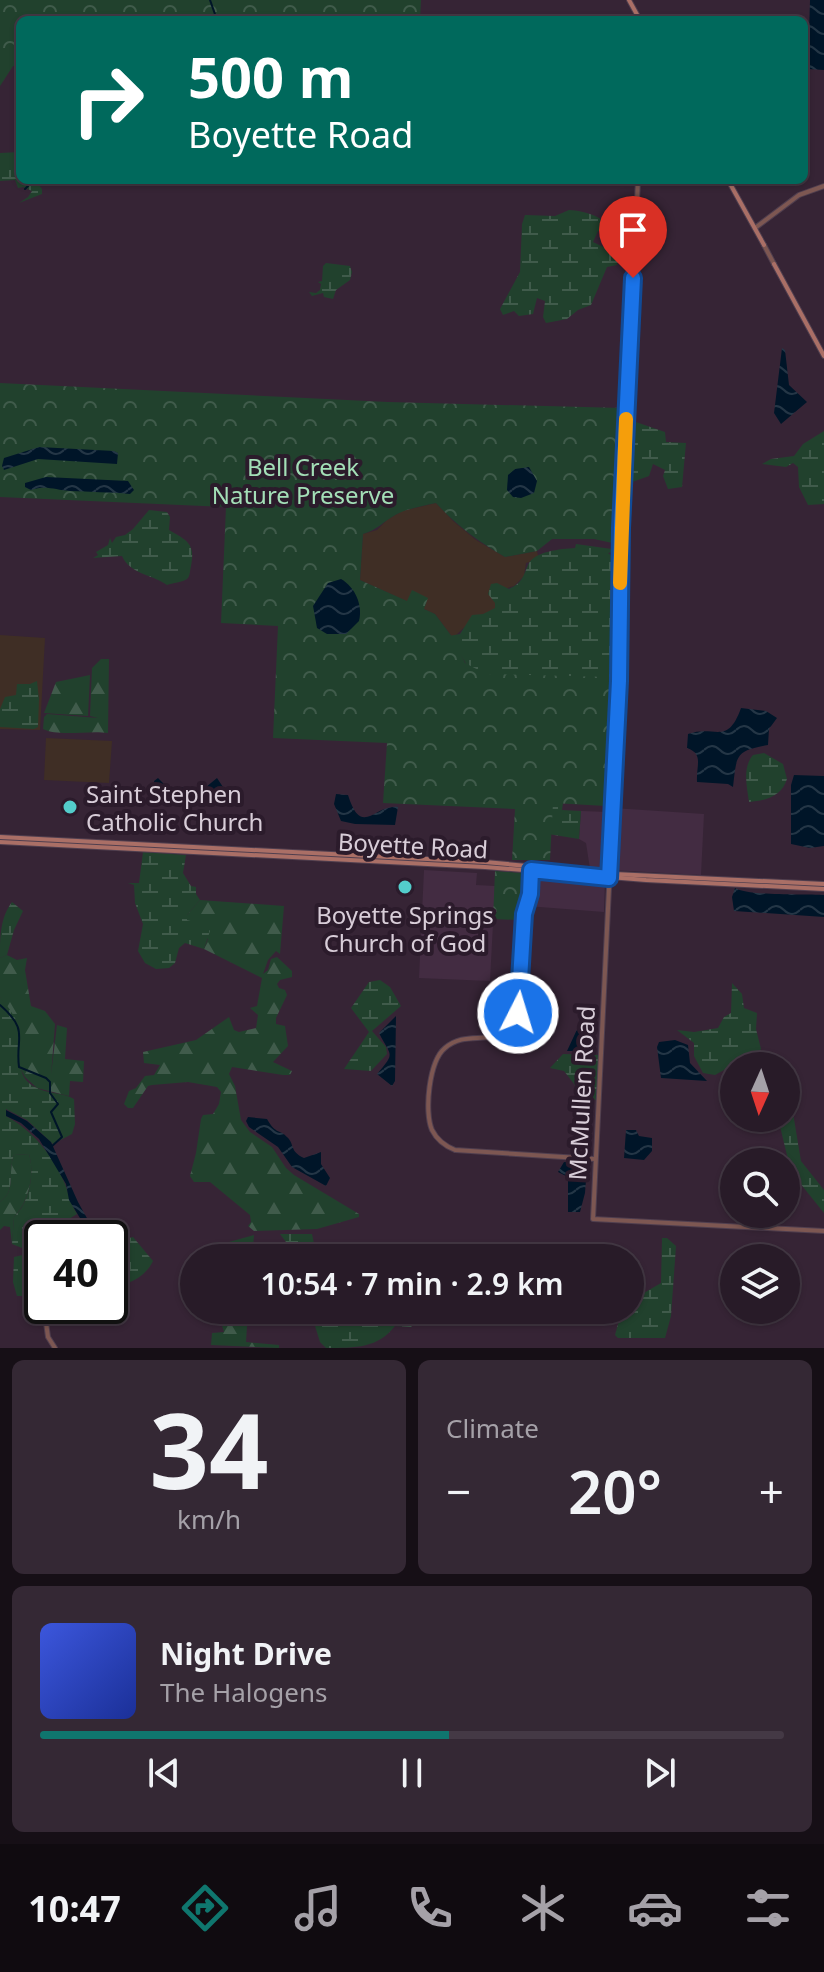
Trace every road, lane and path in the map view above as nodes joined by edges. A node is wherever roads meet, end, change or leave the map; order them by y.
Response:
1 (638, 184) edge
2 (730, 184) edge
3 (824, 186) edge
4 (755, 228) junction
5 (764, 245) joint
6 (774, 264) joint
7 (824, 356) edge
8 (619, 669) junction
9 (619, 735) dead end
10 (615, 740) junction
11 (0, 840) edge
12 (530, 869) junction
13 (608, 875) junction
14 (681, 878) junction
15 (657, 881) junction
16 (755, 882) junction
17 (687, 883) junction
18 (729, 885) junction
19 (824, 887) edge
20 (595, 1159) junction
21 (824, 1231) edge
22 (46, 1324) edge
23 (55, 1348) edge

1 - 8 street, McMullen Road
2 - 4 main road
3 - 4 street
4 - 5 main road
5 - 6 street
6 - 7 main road
8 - 10 street, McMullen Road
8 - 13 street, McMullen Road
9 - 10 street
10 - 13 street, McMullen Road
11 - 12 main road, Boyette Road
12 - 13 main road, Boyette Road
12 - 20 street
13 - 14 main road, Boyette Road
13 - 15 main road, Boyette Road
13 - 20 street, McMullen Road
14 - 15 main road
14 - 16 main road, Boyette Road
14 - 17 main road
15 - 17 main road, Boyette Road
16 - 18 main road
16 - 19 main road, Boyette Road
17 - 18 main road, Boyette Road
18 - 19 main road, Boyette Road
20 - 21 street, McMullen Road
22 - 23 street

